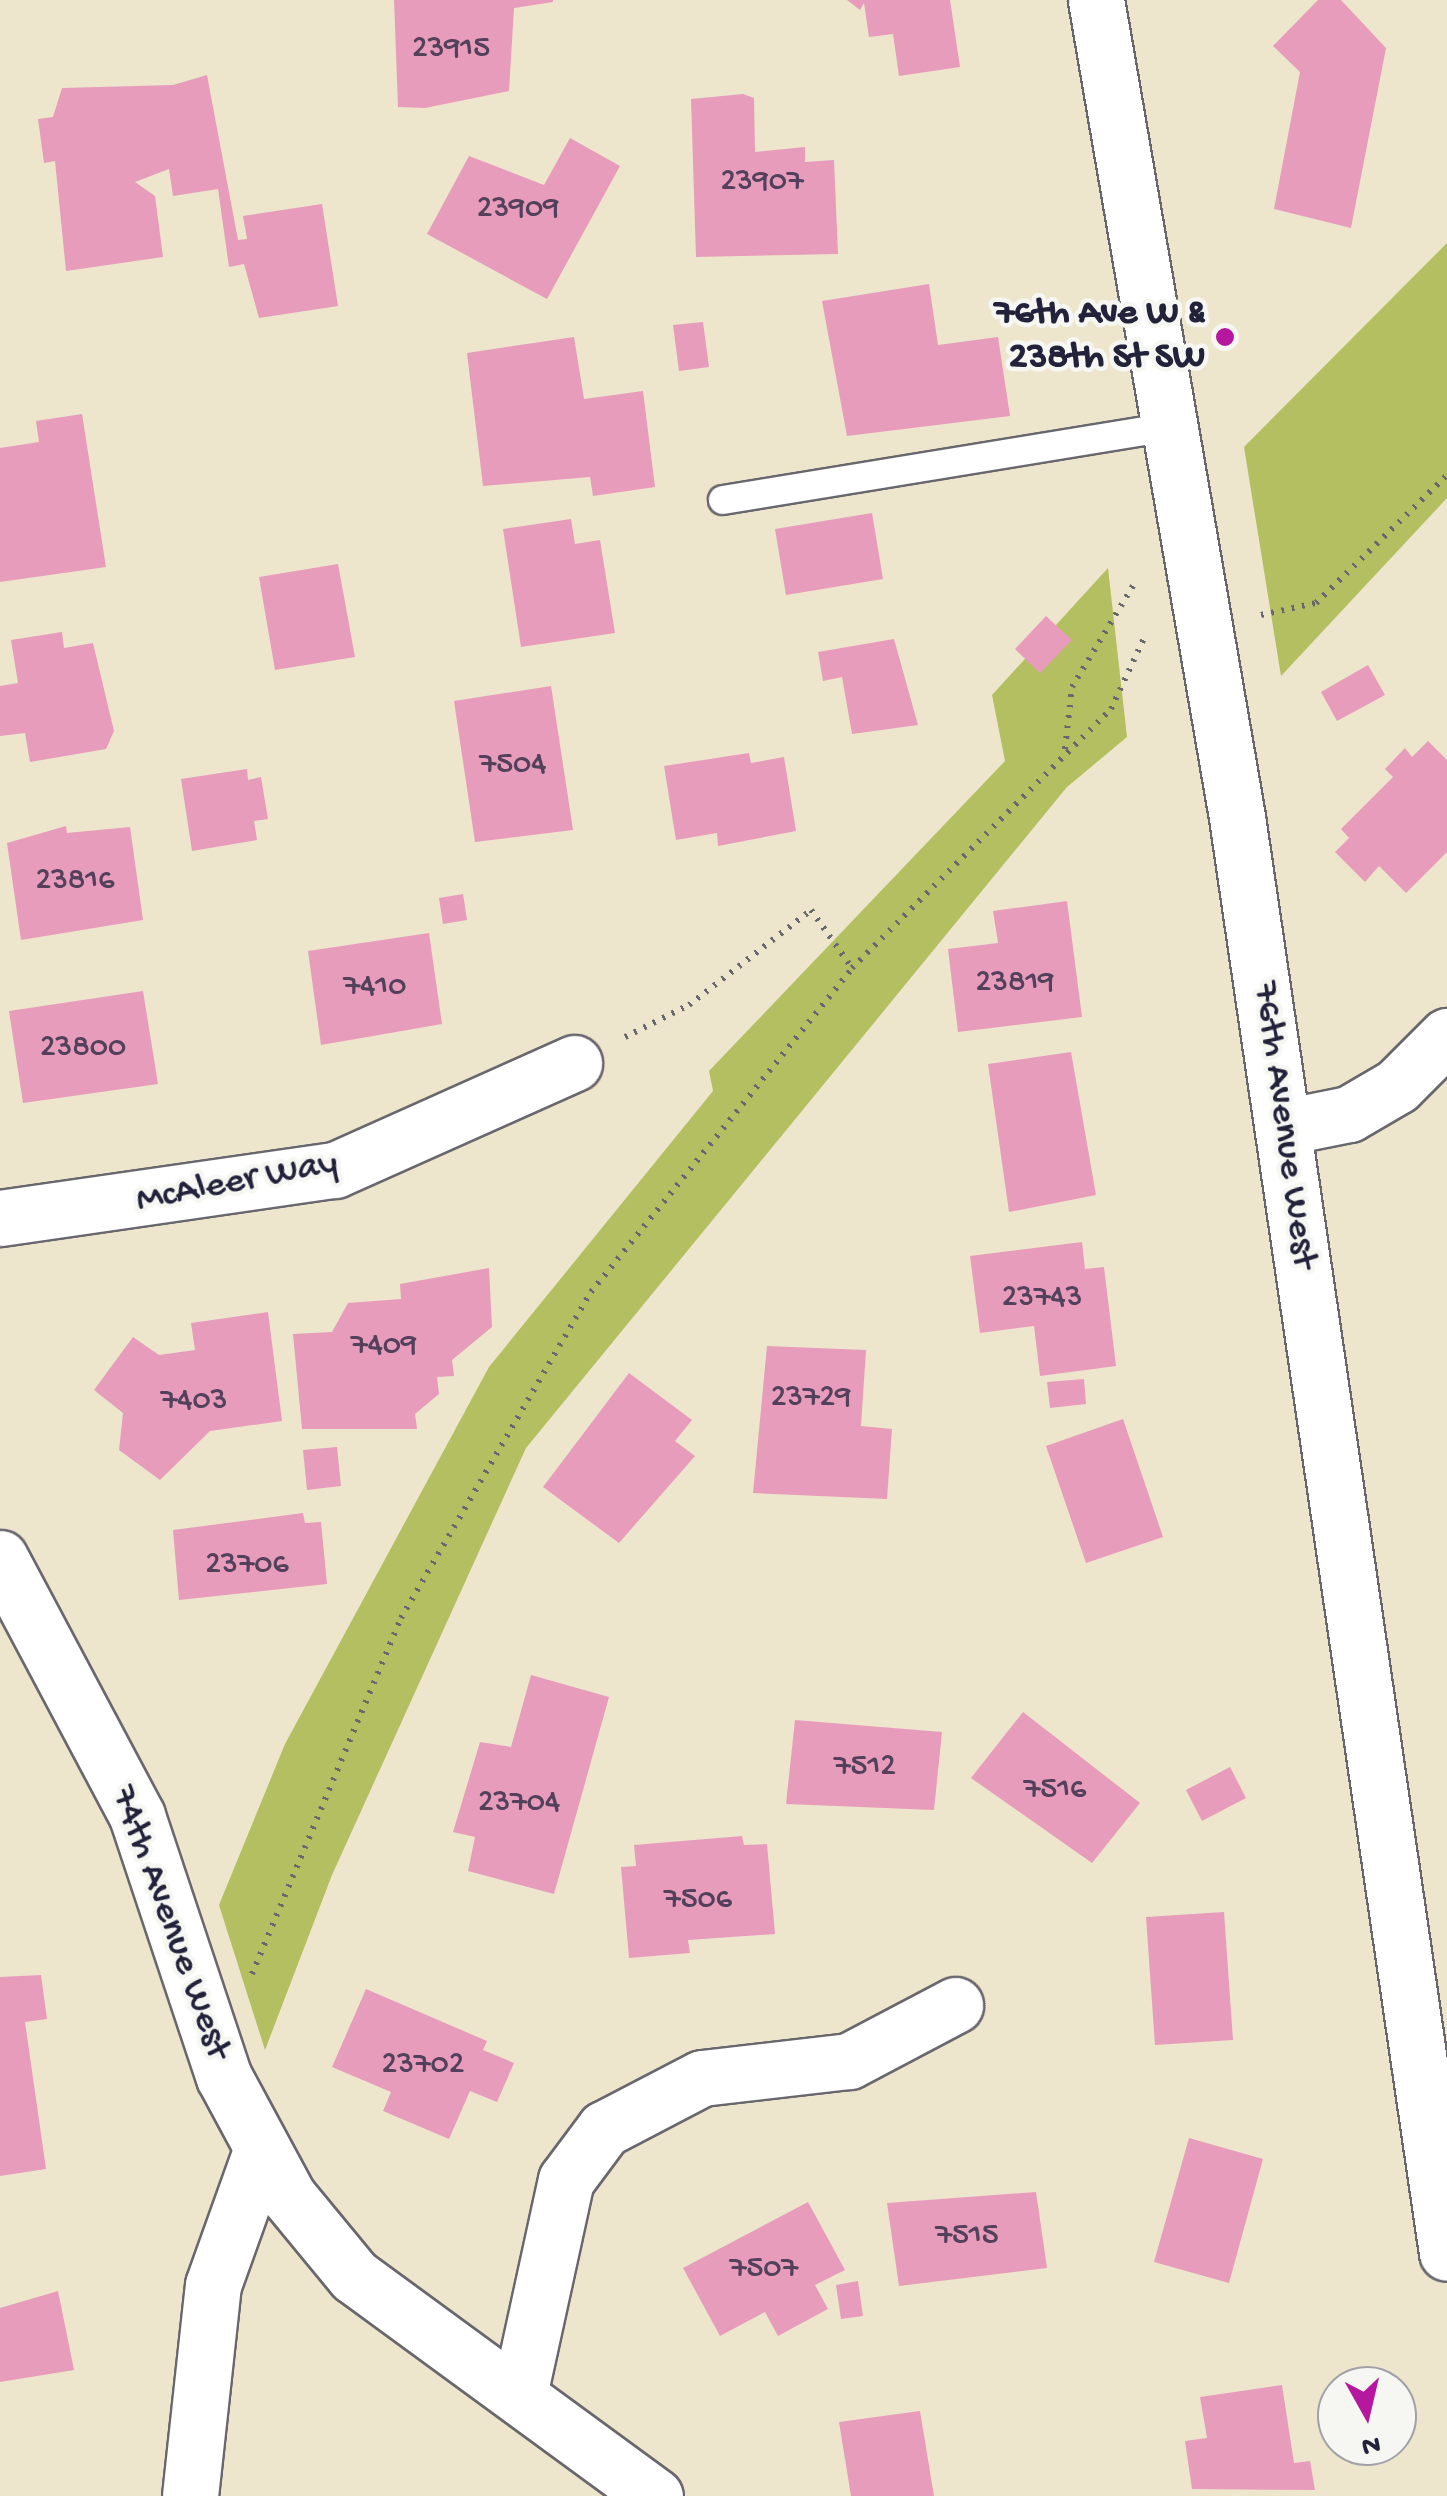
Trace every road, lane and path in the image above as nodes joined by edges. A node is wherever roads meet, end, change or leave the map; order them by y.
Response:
1 (1109, 10) edge
2 (1164, 428) junction
3 (1447, 475) edge
4 (723, 500) dead end
5 (1140, 574) dead end
6 (1249, 618) dead end
7 (1145, 636) dead end
8 (1065, 750) junction
9 (852, 968) junction
10 (1447, 1036) edge
11 (574, 1062) joint
12 (1284, 1127) junction
13 (0, 1218) edge
14 (0, 1558) edge
15 (254, 1967) dead end
16 (954, 2005) dead end
17 (262, 2148) junction
18 (1447, 2253) edge
19 (518, 2395) junction
20 (190, 2496) edge
21 (655, 2496) edge

1 - 2 street, 76th Avenue West
2 - 4 lane
2 - 12 street, 76th Avenue West
3 - 6 path
5 - 8 path
7 - 8 path
8 - 9 path
9 - 11 path
9 - 15 path
10 - 12 street
11 - 13 street, McAleer Way
12 - 18 street, 76th Avenue West
14 - 17 street, 74th Avenue West
16 - 19 street
17 - 19 street, 74th Avenue West
17 - 20 street
19 - 21 street, 74th Avenue West

